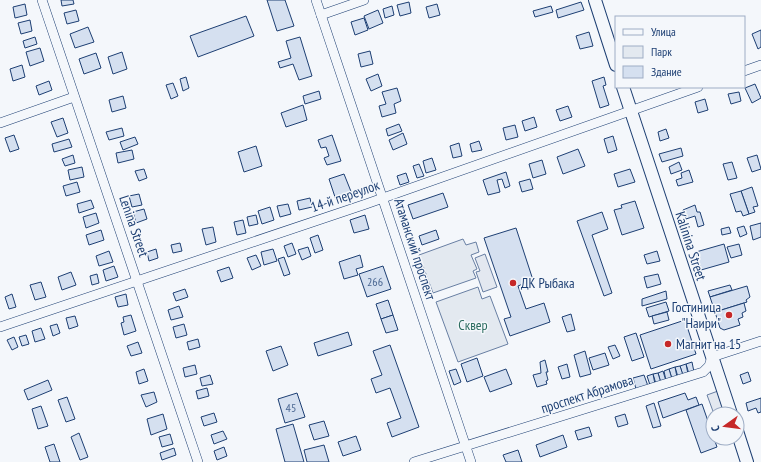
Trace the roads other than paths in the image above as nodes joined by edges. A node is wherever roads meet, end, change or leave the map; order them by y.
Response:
1 (42, 0) edge
2 (316, 0) edge
3 (364, 0) edge
4 (595, 0) edge
5 (321, 15) junction
6 (615, 62) edge
7 (761, 65) edge
8 (745, 71) edge
9 (623, 88) edge
10 (695, 88) edge
11 (74, 97) junction
12 (631, 110) junction
13 (0, 123) edge
14 (383, 198) junction
15 (138, 280) junction
16 (0, 327) edge
17 (761, 341) edge
18 (712, 358) junction
19 (728, 406) edge
20 (742, 446) edge
21 (466, 447) junction
22 (198, 462) edge
23 (414, 462) edge
24 (471, 462) edge
25 (748, 462) edge

1 - 11 street, Lenina Street
2 - 5 street, Атаманский проспект
3 - 5 street
4 - 6 main road
5 - 14 street, Атаманский проспект
7 - 8 street
9 - 12 main road, Kalinina Street
10 - 12 street, 14-й переулок
11 - 13 street
11 - 15 street, Lenina Street
12 - 14 street, 14-й переулок
12 - 18 main road, Kalinina Street
14 - 15 street, 14-й переулок
14 - 21 street, Атаманский проспект
15 - 16 street, 14-й переулок
15 - 22 street, Lenina Street
17 - 18 street
18 - 19 main road, Kalinina Street
18 - 21 street, проспект Абрамова
20 - 25 main road
21 - 23 street, проспект Абрамова
21 - 24 street, Атаманский проспект

